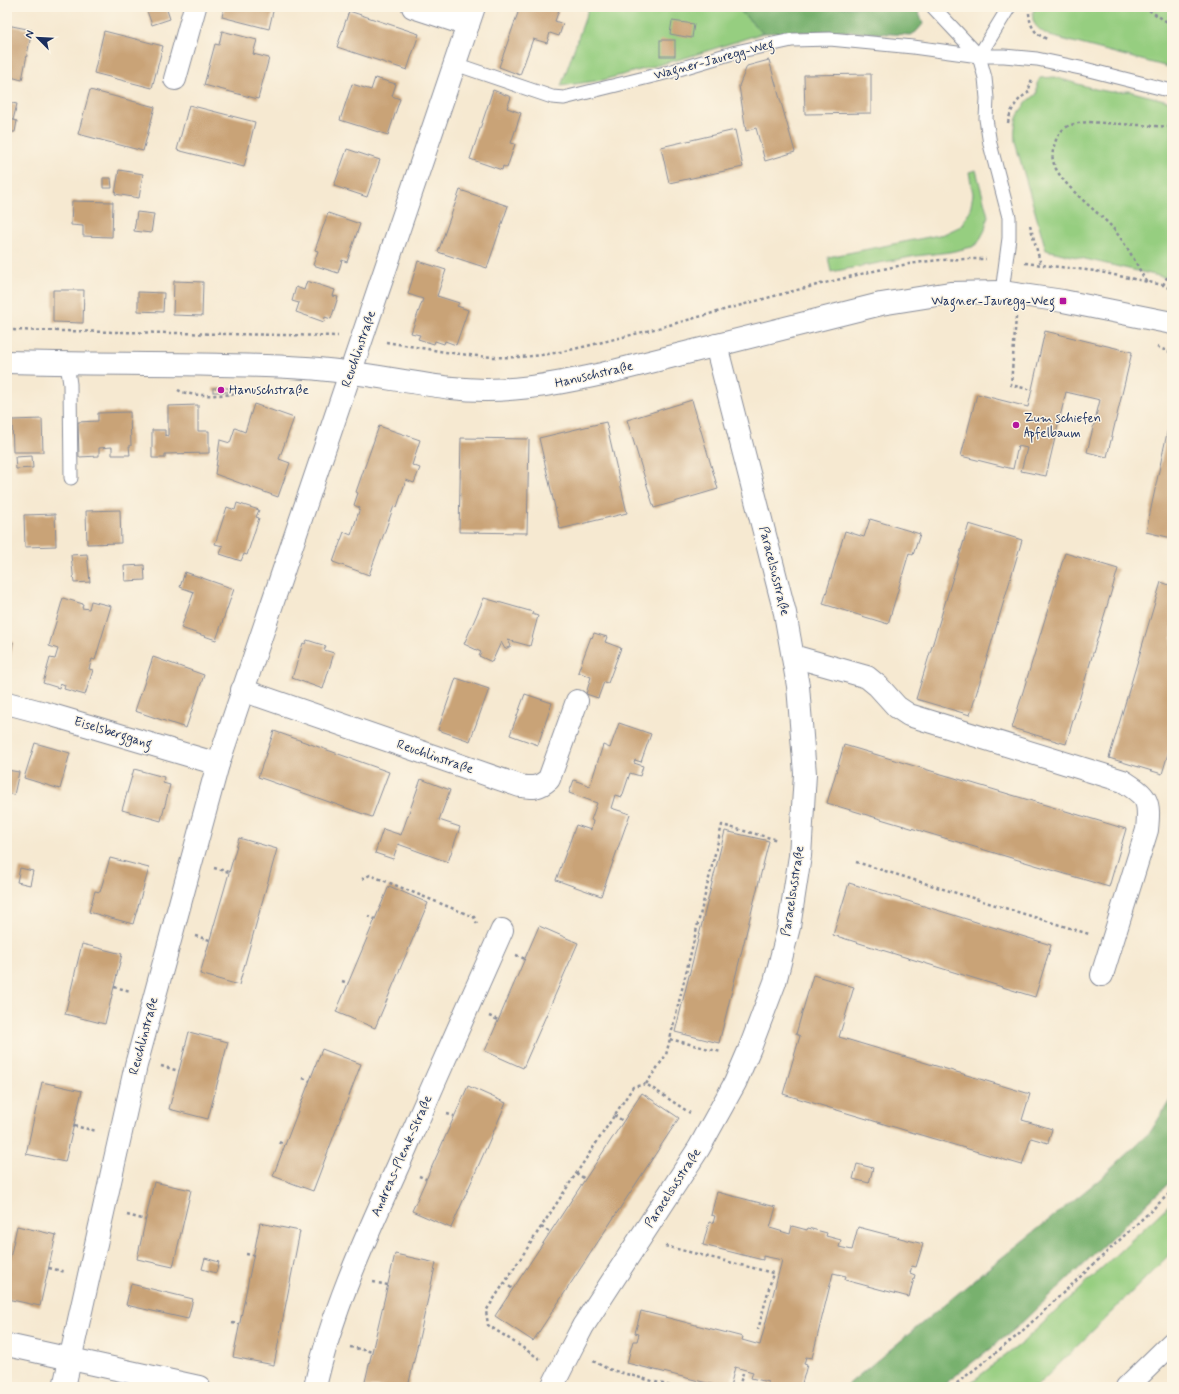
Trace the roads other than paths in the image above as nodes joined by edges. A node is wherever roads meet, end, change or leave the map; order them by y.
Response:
1 (195, 7) edge
2 (413, 7) edge
3 (933, 7) edge
4 (1009, 7) edge
5 (471, 16) edge
6 (979, 56) junction
7 (455, 64) junction
8 (175, 80) dead end
9 (1172, 91) edge
10 (1002, 292) junction
11 (1172, 323) edge
12 (716, 345) junction
13 (7, 362) edge
14 (67, 364) junction
15 (351, 372) junction
16 (71, 478) dead end
17 (793, 656) junction
18 (242, 690) junction
19 (577, 701) dead end
20 (7, 704) edge
21 (218, 764) junction
22 (502, 930) dead end
23 (1102, 975) dead end
24 (1172, 1343) edge
25 (7, 1345) edge
26 (70, 1359) junction
27 (64, 1387) edge
28 (199, 1387) edge
29 (316, 1387) edge
30 (552, 1387) edge
31 (1127, 1387) edge

1 - 8 main road
2 - 5 main road
3 - 6 lane
4 - 6 lane
5 - 7 main road, Reuchlinstraße
6 - 7 lane, Wagner-Jauregg-Weg
6 - 9 lane, Wagner-Jauregg-Weg
6 - 10 lane
7 - 15 main road, Reuchlinstraße
10 - 11 main road, Hanuschstraße
10 - 12 main road, Hanuschstraße
12 - 15 main road, Hanuschstraße
12 - 17 main road, Paracelsusstraße
13 - 14 main road, Hanuschstraße
14 - 15 main road, Hanuschstraße
14 - 16 lane
15 - 18 main road, Reuchlinstraße
17 - 23 main road
17 - 30 main road, Paracelsusstraße
18 - 19 main road, Reuchlinstraße
18 - 21 main road, Reuchlinstraße
20 - 21 main road, Eiselsberggang
21 - 26 main road, Reuchlinstraße
22 - 29 main road, Andreas-Plenk-Straße
24 - 31 main road
25 - 26 main road
26 - 27 main road, Reuchlinstraße
26 - 28 main road

